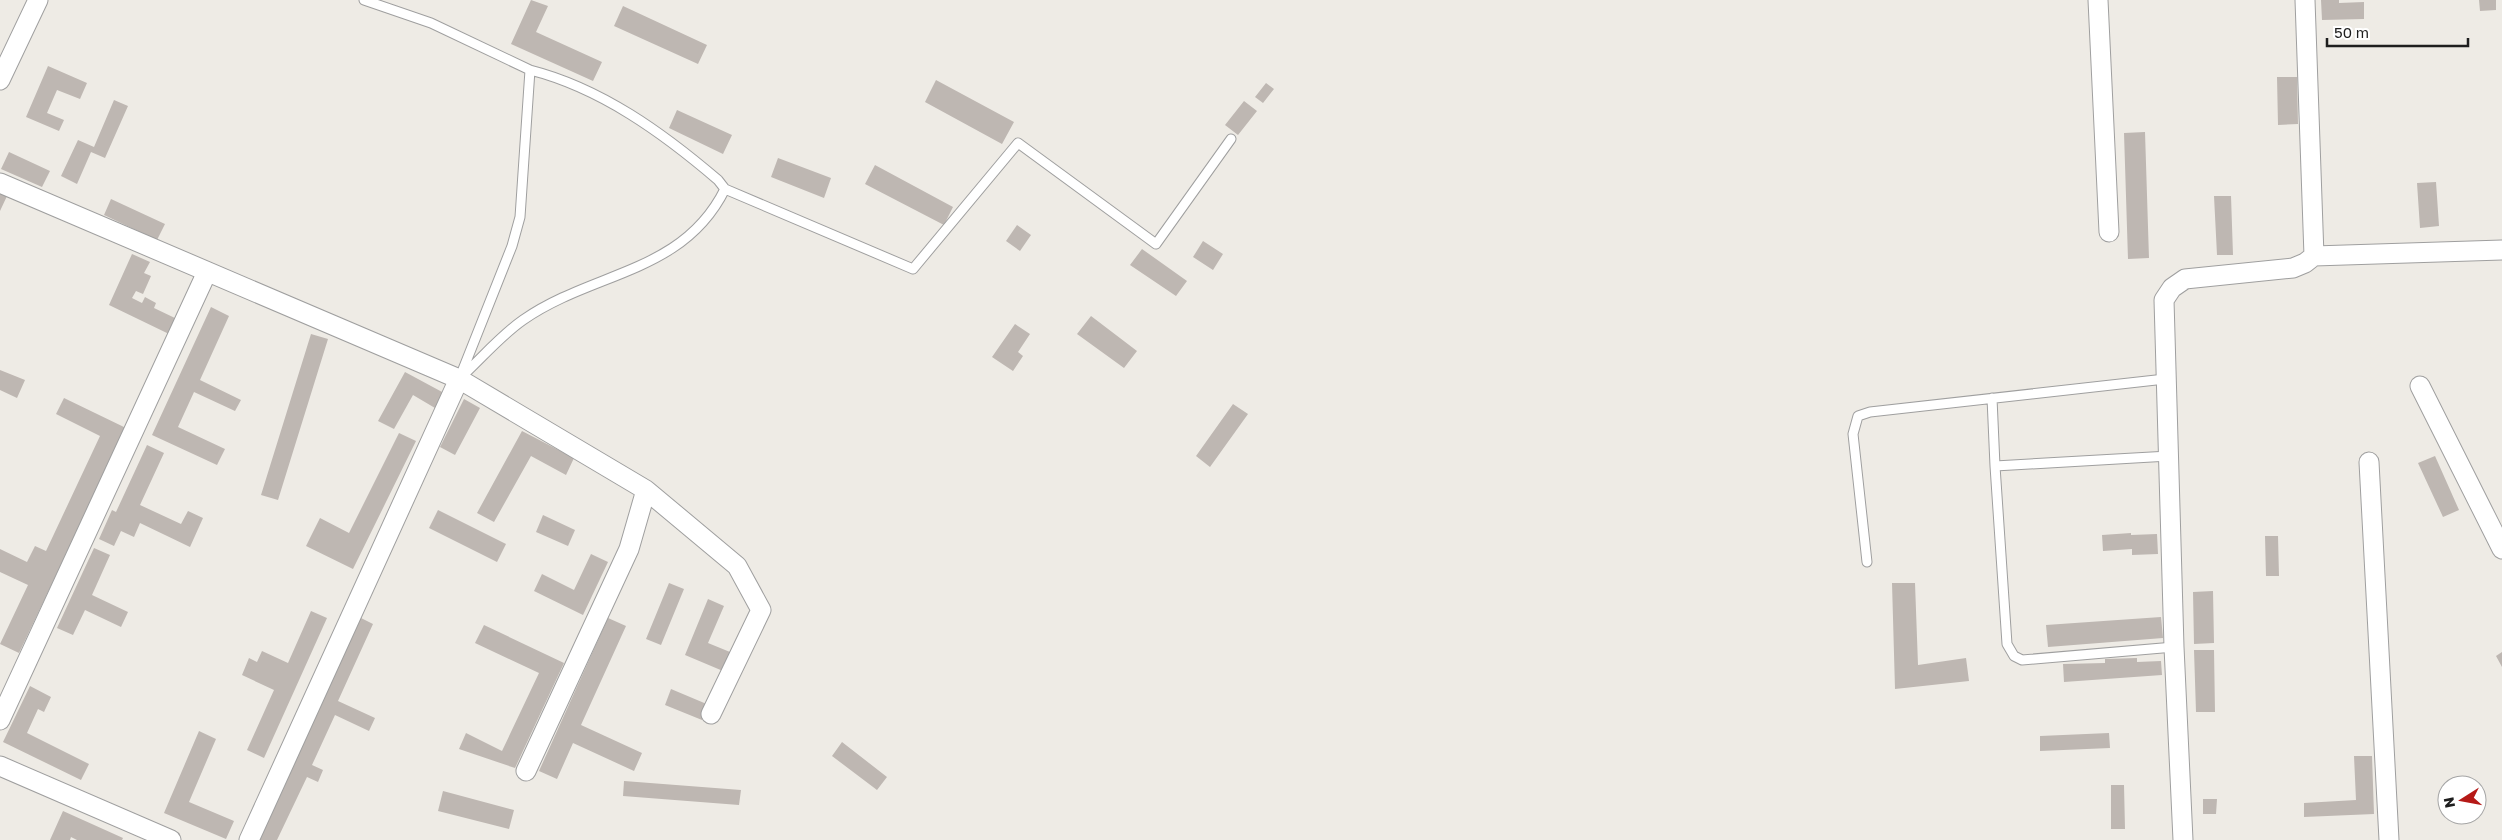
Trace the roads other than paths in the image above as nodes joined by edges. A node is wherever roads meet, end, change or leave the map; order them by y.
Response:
1 (38, 0) edge
2 (364, 0) edge
3 (2098, 0) edge
4 (2305, 0) edge
5 (530, 70) junction
6 (0, 80) edge
7 (1231, 140) dead end
8 (0, 183) edge
9 (725, 189) junction
10 (2109, 232) dead end
11 (2502, 250) edge
12 (2314, 256) junction
13 (207, 272) junction
14 (459, 379) junction
15 (2165, 379) junction
16 (2420, 386) dead end
17 (1992, 398) junction
18 (2169, 456) junction
19 (2369, 462) dead end
20 (1995, 466) junction
21 (646, 490) junction
22 (2502, 549) edge
23 (1868, 562) dead end
24 (2174, 647) junction
25 (711, 714) dead end
26 (0, 720) edge
27 (0, 766) edge
28 (526, 771) dead end
29 (171, 840) edge
30 (249, 840) edge
31 (2183, 840) edge
32 (2389, 840) edge

1 - 6 street
2 - 5 lane
3 - 10 street
4 - 12 street
5 - 9 lane
5 - 14 lane
7 - 9 lane
8 - 13 street
9 - 14 lane
11 - 12 street
12 - 15 street
13 - 14 street
13 - 26 street
14 - 21 street
14 - 30 street
15 - 17 lane
15 - 18 street
16 - 22 street
17 - 20 lane
17 - 23 lane
18 - 20 lane
18 - 24 street
19 - 32 street
20 - 24 lane
21 - 25 street
21 - 28 street
24 - 31 street
27 - 29 street

